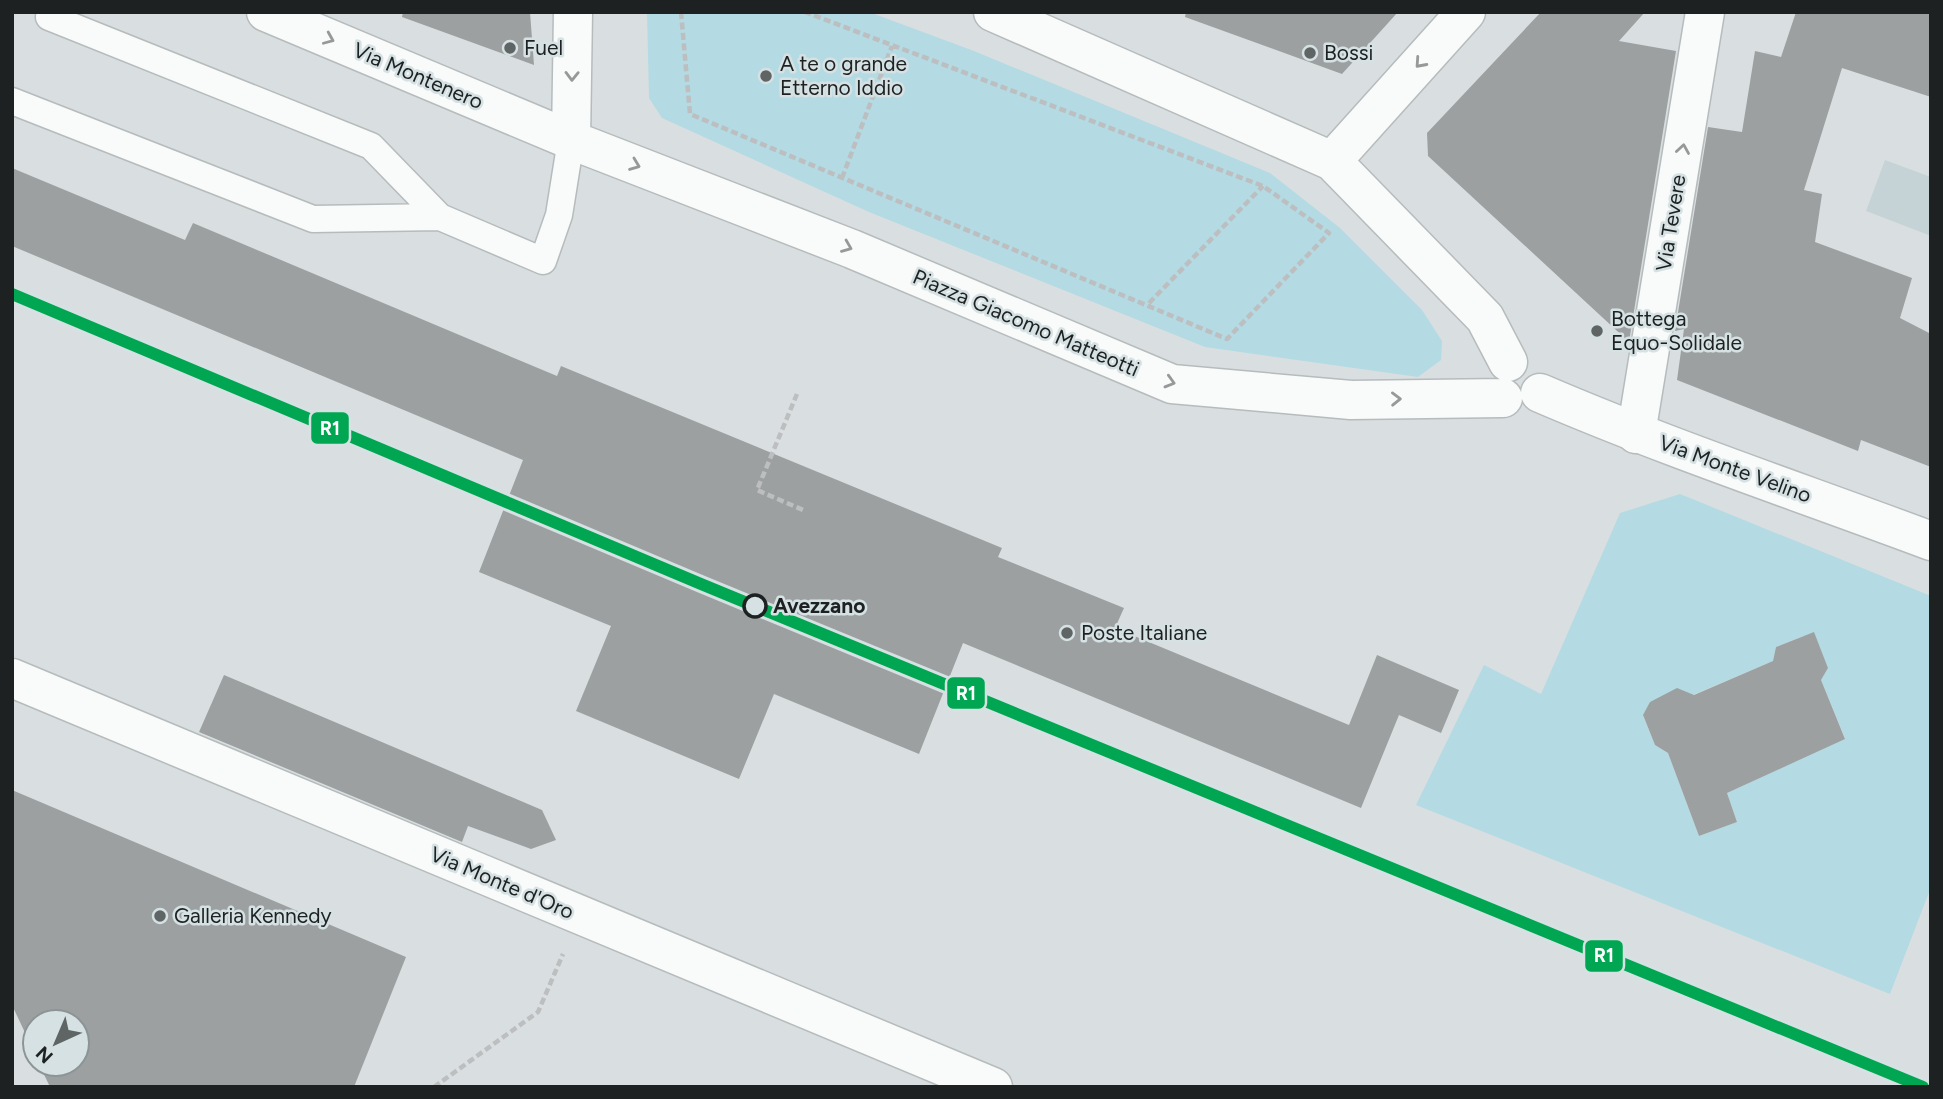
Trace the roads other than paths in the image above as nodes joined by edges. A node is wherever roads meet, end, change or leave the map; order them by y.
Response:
1 (266, 12) edge
2 (573, 12) edge
3 (993, 12) edge
4 (1466, 12) edge
5 (1705, 12) edge
6 (49, 17) dead end
7 (12, 101) edge
8 (571, 140) junction
9 (1332, 160) junction
10 (440, 217) junction
11 (1517, 385) junction
12 (1636, 434) junction
13 (1931, 541) edge
14 (12, 678) edge
15 (992, 1087) edge

1 -> 8 street, Via Montenero
2 -> 8 street
3 - 9 street
4 -> 9 street
12 -> 5 street, Via Tevere
6 - 10 lane
7 - 10 lane
8 - 10 lane
8 -> 11 street, Piazza Giacomo Matteotti
9 - 11 street
11 - 12 street, Via Monte Velino
12 - 13 street, Via Monte Velino
14 - 15 street, Via Monte d'Oro

